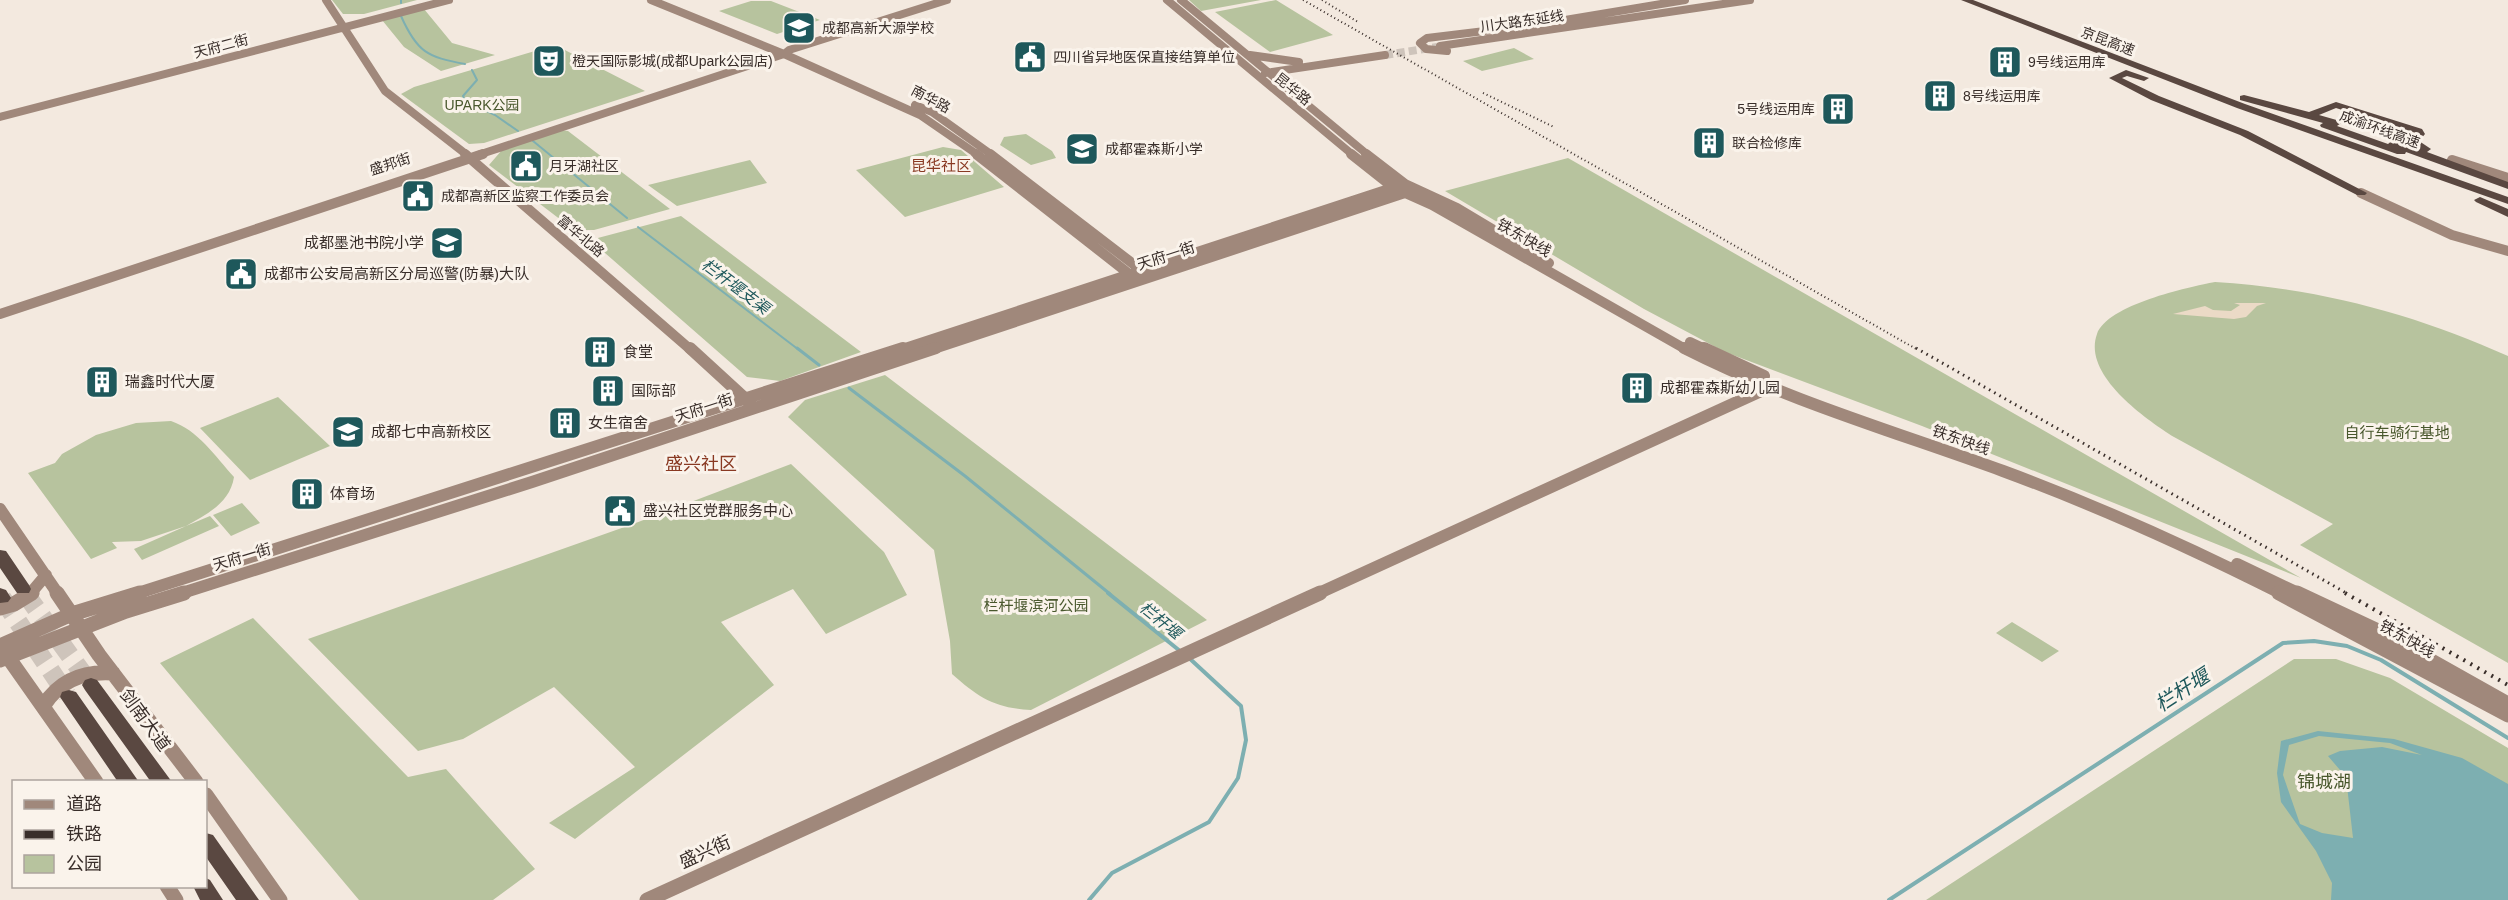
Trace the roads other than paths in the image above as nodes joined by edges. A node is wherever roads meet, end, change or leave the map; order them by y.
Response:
1 (326, 0) edge
2 (429, 0) edge
3 (448, 0) edge
4 (651, 0) edge
5 (666, 0) edge
6 (947, 0) edge
7 (1167, 0) edge
8 (1181, 0) edge
9 (1685, 0) edge
10 (1750, 0) edge
11 (1965, 0) edge
12 (1978, 0) edge
13 (1612, 12) junction
14 (1627, 20) junction
15 (1556, 22) junction
16 (342, 25) junction
17 (1568, 28) junction
18 (784, 52) junction
19 (1382, 52) tunnel mouth
20 (1245, 54) junction
21 (1302, 64) junction
22 (1265, 70) junction
23 (1250, 72) junction
24 (1287, 88) junction
25 (2223, 99) junction
26 (2241, 102) junction
27 (0, 112) edge
28 (2311, 115) junction
29 (0, 117) edge
30 (467, 156) junction
31 (2452, 160) joint
32 (2508, 178) edge
33 (2433, 183) junction
34 (2508, 186) edge
35 (1402, 188) junction
36 (1419, 189) joint
37 (2508, 192) edge
38 (2361, 193) joint
39 (2508, 203) edge
40 (2508, 214) edge
41 (2508, 251) edge
42 (1129, 274) junction
43 (1144, 276) junction
44 (0, 309) edge
45 (0, 314) edge
46 (1774, 385) junction
47 (750, 404) junction
48 (0, 508) edge
49 (0, 555) edge
50 (46, 574) junction
51 (23, 588) tunnel mouth
52 (1, 600) edge
53 (72, 614) junction
54 (80, 627) junction
55 (2, 652) edge
56 (113, 673) junction
57 (91, 685) tunnel mouth
58 (69, 697) tunnel mouth
59 (2508, 704) edge
60 (44, 705) junction
61 (2508, 715) edge
62 (95, 780) edge
63 (128, 780) edge
64 (161, 780) edge
65 (194, 780) edge
66 (207, 796) edge
67 (207, 842) edge
68 (248, 900) edge
69 (280, 900) edge
70 (647, 900) edge

1 - 16 main road, 富华北路
2 - 16 main road, 天府二街
3 - 16 main road, 天府二街
4 - 18 main road, 南华路
5 - 18 main road, 南华路
6 - 18 main road, 盛邦街
7 - 23 main road, 昆华路
8 - 20 main road, 昆华路
9 - 13 main road, 川大路东延线
10 - 14 main road, 川大路东延线
11 - 25 highway, 京昆高速
12 - 26 highway, 京昆高速
13 - 14 main road
13 - 15 main road, 川大路东延线
14 - 17 main road, 川大路东延线
15 - 17 main road, 川大路东延线
15 - 17 main road
16 - 27 main road, 天府二街
16 - 29 main road, 天府二街
16 - 30 main road, 富华北路
18 - 30 main road, 盛邦街
18 - 42 main road, 南华路
18 - 43 main road, 南华路
19 - 21 main road
20 - 21 main road
20 - 22 main road, 昆华路
21 - 22 main road
21 - 24 main road
22 - 23 main road
22 - 24 main road, 昆华路
23 - 35 main road, 昆华路
24 - 35 main road, 昆华路
25 - 26 highway, 京昆高速
25 - 38 highway
26 - 28 highway
26 - 33 highway
26 - 37 highway, 成渝环线高速
26 - 39 highway
28 - 31 highway
28 - 34 highway
30 - 44 main road, 盛邦街
30 - 45 main road, 盛邦街
30 - 47 main road, 富华北路
31 - 32 main road
33 - 39 highway
33 - 40 highway
35 - 36 main road, 天府一街
35 - 43 main road, 天府一街
35 - 46 main road, 铁东快线
36 - 46 main road, 铁东快线
38 - 41 main road
42 - 43 main road, 天府一街
42 - 47 main road, 天府一街
43 - 47 main road, 天府一街
46 - 59 main road, 铁东快线
46 - 61 main road, 铁东快线
46 - 70 main road, 盛兴街
47 - 53 main road, 天府一街
47 - 54 main road, 天府一街
48 - 50 main road
49 - 51 highway
50 - 52 main road
50 - 53 main road
53 - 54 main road
53 - 55 main road, 天府一街
54 - 55 main road, 天府一街
54 - 56 main road
55 - 60 main road
56 - 60 main road
56 - 65 main road
57 - 64 highway, 剑南大道
58 - 63 highway
60 - 62 main road
66 - 69 main road
67 - 68 highway

